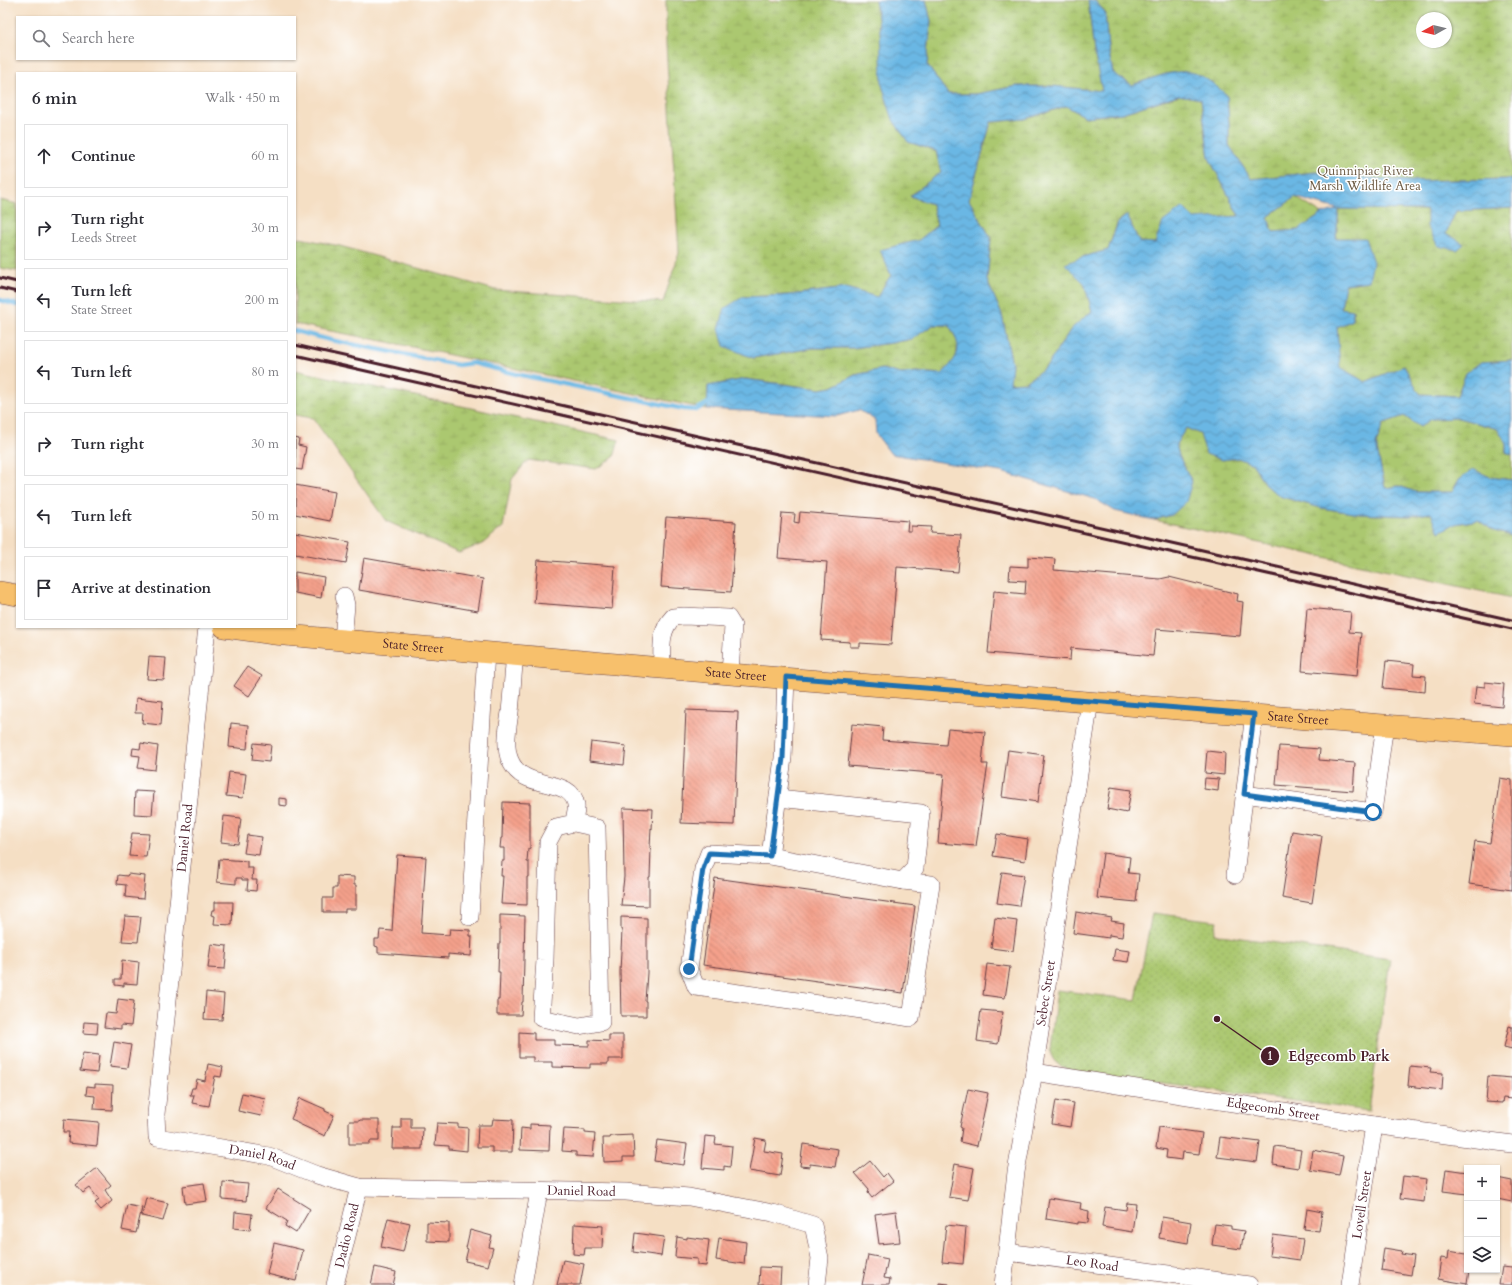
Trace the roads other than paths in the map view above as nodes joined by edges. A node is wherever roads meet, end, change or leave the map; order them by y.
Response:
1 (0, 592) edge
2 (16, 595) edge
3 (344, 596) dead end
4 (207, 628) edge
5 (231, 628) edge
6 (343, 640) junction
7 (486, 652) junction
8 (515, 654) junction
9 (662, 667) junction
10 (730, 674) junction
11 (786, 677) junction
12 (1090, 701) junction
13 (1254, 714) junction
14 (1386, 724) junction
15 (1512, 735) edge
16 (1244, 794) junction
17 (778, 798) junction
18 (574, 823) junction
19 (770, 856) junction
20 (1235, 875) dead end
21 (903, 881) junction
22 (470, 917) dead end
23 (1034, 1072) junction
24 (1374, 1124) junction
25 (1512, 1144) edge
26 (359, 1187) junction
27 (539, 1191) junction
28 (1008, 1252) junction
29 (336, 1285) edge
30 (523, 1285) edge
31 (818, 1285) edge
32 (1002, 1285) edge
33 (1249, 1285) edge
34 (1350, 1285) edge

1 - 2 main road
3 - 6 street
4 - 26 street, Daniel Road
5 - 6 main road, State Street
6 - 7 main road, State Street
7 - 8 main road, State Street
7 - 22 street
8 - 9 main road, State Street
8 - 18 street
9 - 10 main road, State Street
9 - 10 street
10 - 11 main road, State Street
11 - 12 main road, State Street
11 - 17 street
12 - 13 main road, State Street
12 - 23 street, Sebec Street
13 - 14 main road, State Street
13 - 16 street
14 - 15 main road, State Street
14 - 16 street
16 - 20 street
17 - 19 street
17 - 21 street
18 - 18 street
19 - 21 street
19 - 21 street
23 - 24 street, Edgecomb Street
23 - 28 street, Sebec Street
24 - 25 street, Edgecomb Street
24 - 34 street, Lovell Street
26 - 27 street, Daniel Road
26 - 29 street, Dadio Road
27 - 30 street
27 - 31 street, Daniel Road
28 - 32 street, Sebec Street
28 - 33 street, Leo Road

